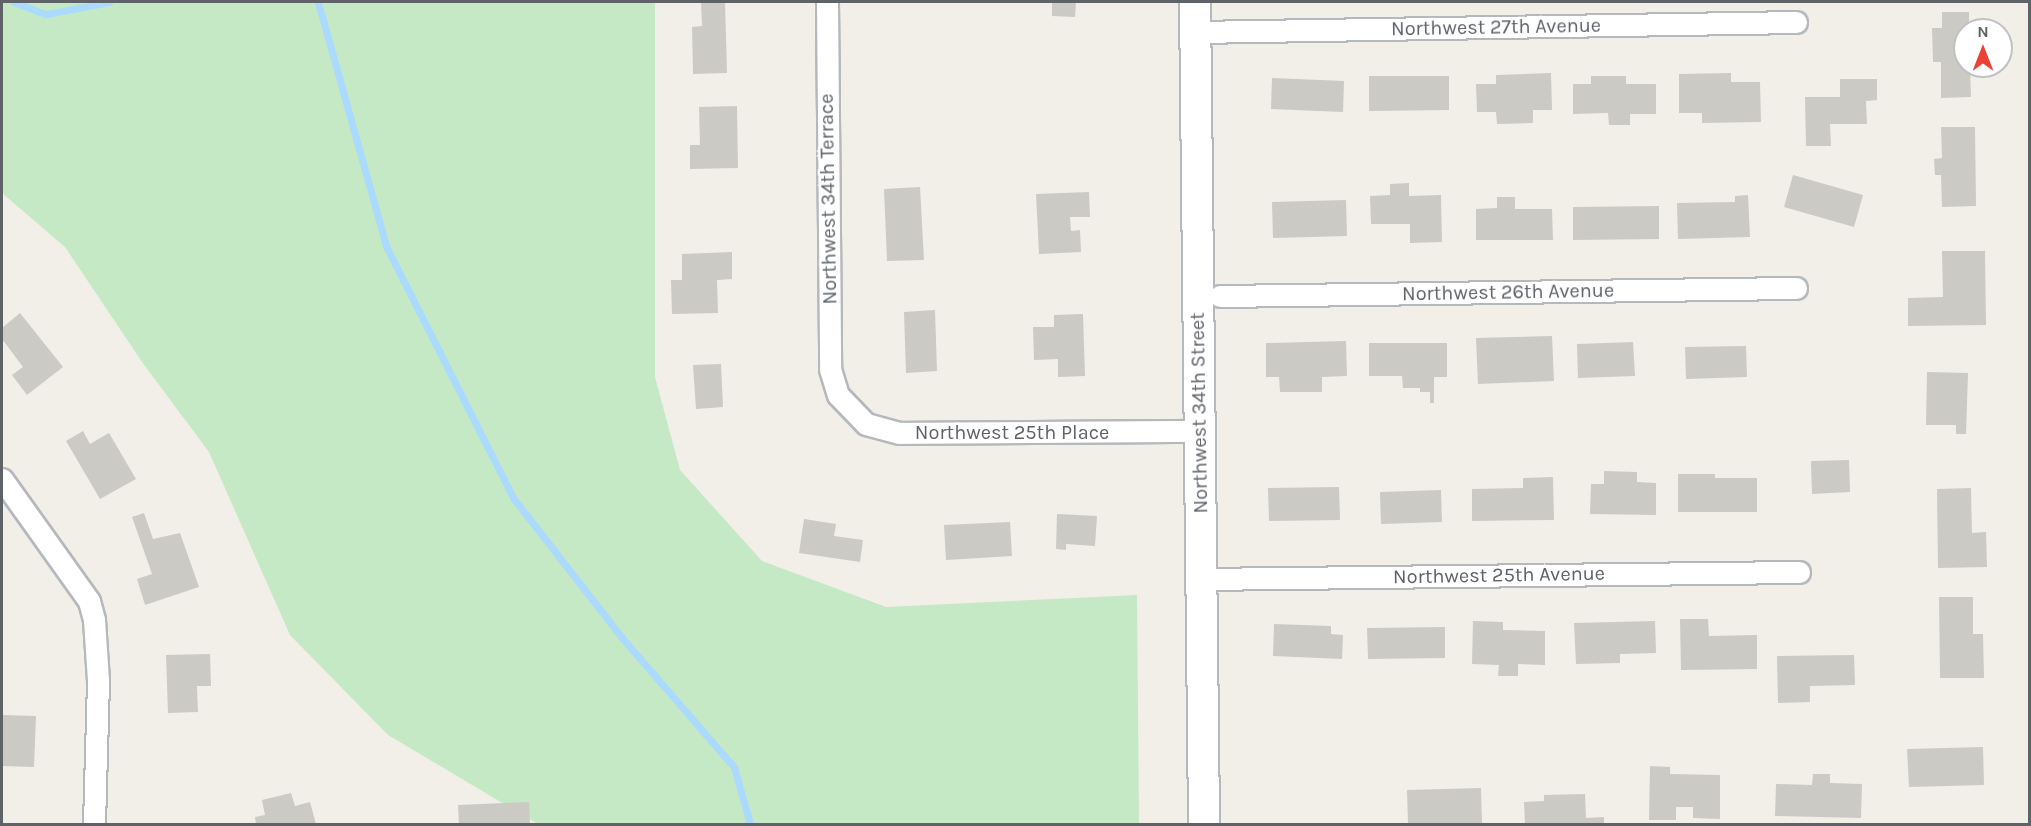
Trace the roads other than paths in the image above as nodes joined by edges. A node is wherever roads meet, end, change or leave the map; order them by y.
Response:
1 (827, 2) edge
2 (1195, 2) edge
3 (1796, 22) dead end
4 (1195, 32) junction
5 (1796, 288) dead end
6 (1220, 296) dead end
7 (838, 395) joint
8 (1199, 431) junction
9 (2, 478) edge
10 (1799, 572) dead end
11 (1200, 579) junction
12 (94, 825) edge
13 (1204, 825) edge

1 - 7 street, Northwest 34th Terrace
2 - 4 main road, Northwest 34th Street
3 - 4 street, Northwest 27th Avenue
4 - 8 main road, Northwest 34th Street
5 - 6 street, Northwest 26th Avenue
7 - 8 street, Northwest 25th Place
8 - 11 main road, Northwest 34th Street
9 - 12 street
10 - 11 street, Northwest 25th Avenue
11 - 13 main road, Northwest 34th Street

